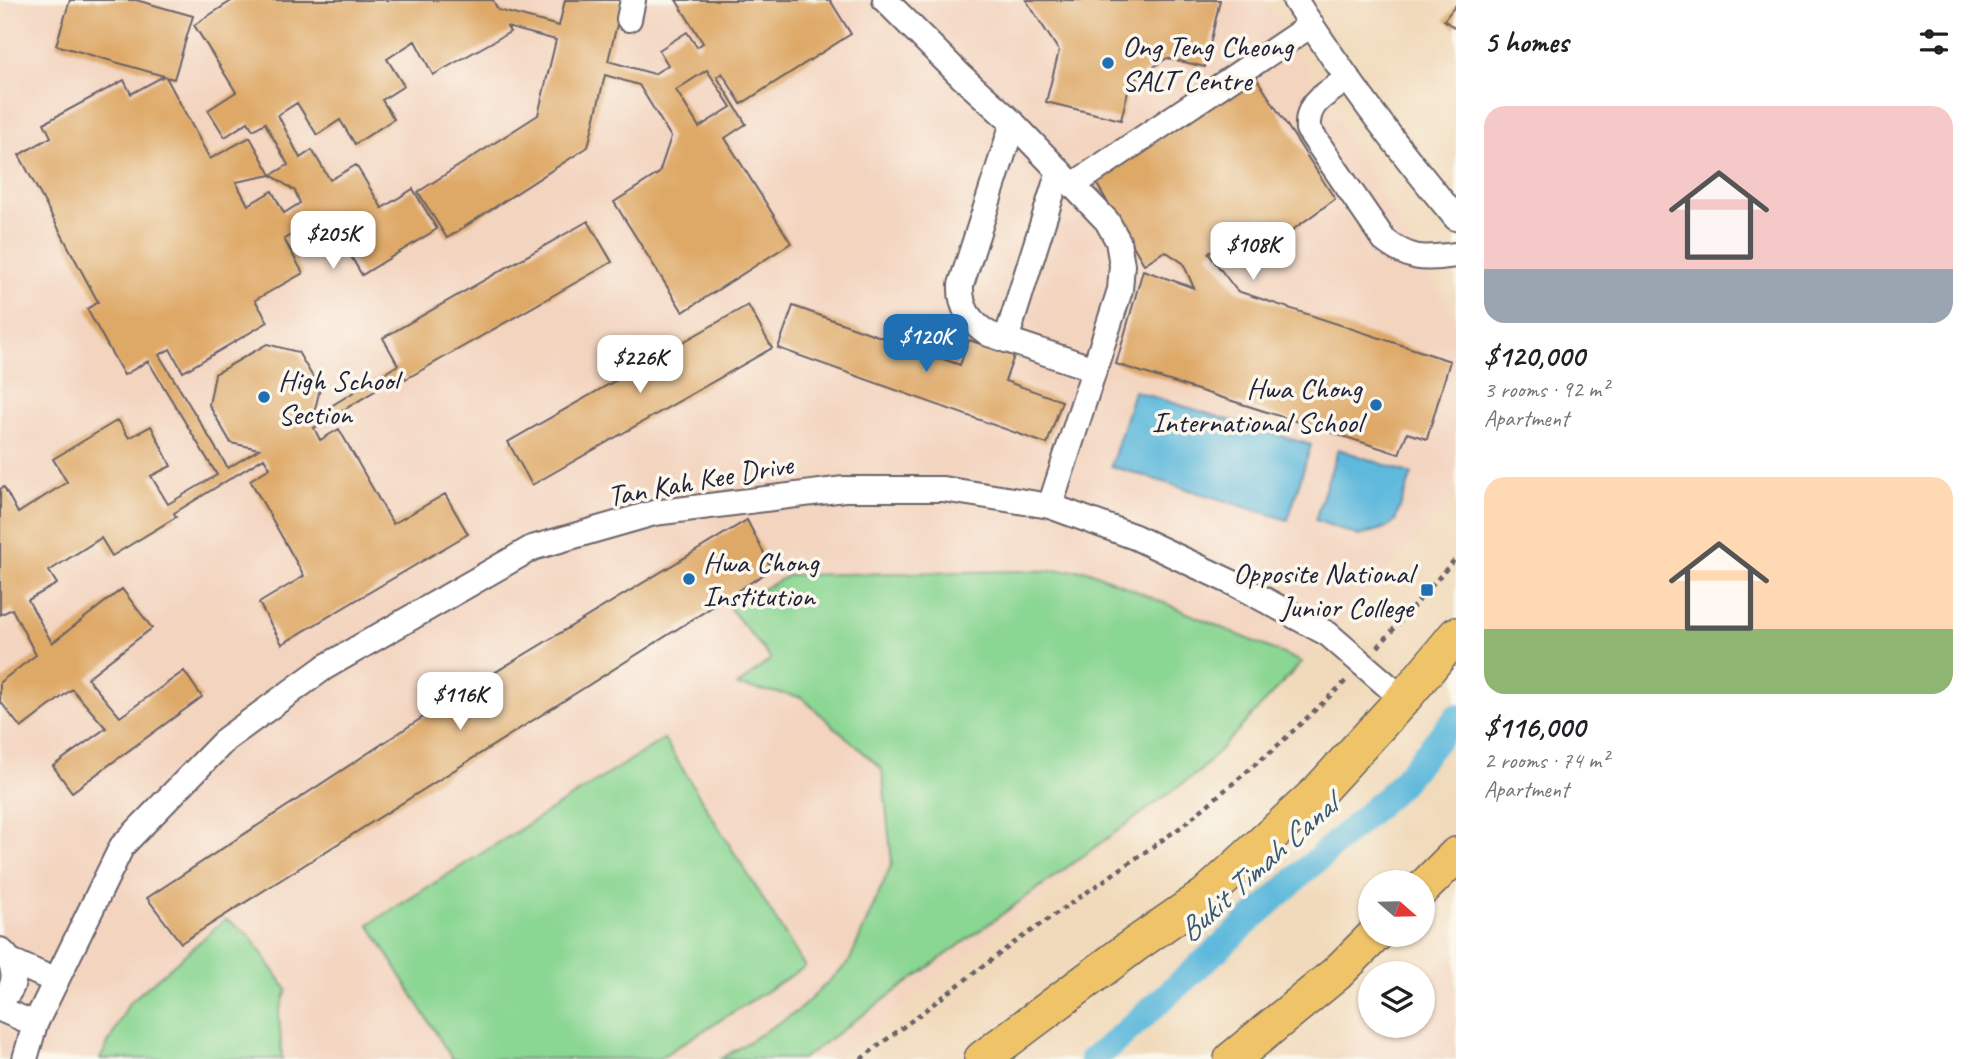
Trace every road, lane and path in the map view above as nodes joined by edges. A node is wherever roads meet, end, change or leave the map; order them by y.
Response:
1 (885, 0) edge
2 (1295, 0) edge
3 (1311, 25) junction
4 (1347, 79) junction
5 (1013, 124) junction
6 (1066, 178) junction
7 (1456, 218) edge
8 (1456, 255) edge
9 (1006, 340) junction
10 (1094, 369) junction
11 (1050, 506) junction
12 (1456, 558) edge
13 (1456, 635) edge
14 (1363, 664) junction
15 (1404, 699) junction
16 (1456, 855) edge
17 (1435, 876) edge
18 (1363, 947) edge
19 (5, 956) edge
20 (57, 981) junction
21 (0, 1000) edge
22 (0, 1009) edge
23 (35, 1024) junction
24 (25, 1059) edge
25 (860, 1059) edge
26 (982, 1059) edge
27 (1232, 1059) edge

1 - 5 street
2 - 3 street
3 - 4 street
3 - 6 street
4 - 7 street
4 - 8 street
5 - 6 street
5 - 9 street
6 - 9 street
6 - 10 street
9 - 10 street
10 - 11 street
11 - 14 street, Tan Kah Kee Drive
11 - 20 street, Tan Kah Kee Drive
12 - 14 path
13 - 15 highway
14 - 15 street, Tan Kah Kee Drive
14 - 25 path
15 - 26 highway
16 - 17 highway
18 - 27 highway
19 - 20 street
19 - 21 street
20 - 23 street, Tan Kah Kee Drive
22 - 23 street
23 - 24 street, Tan Kah Kee Drive

